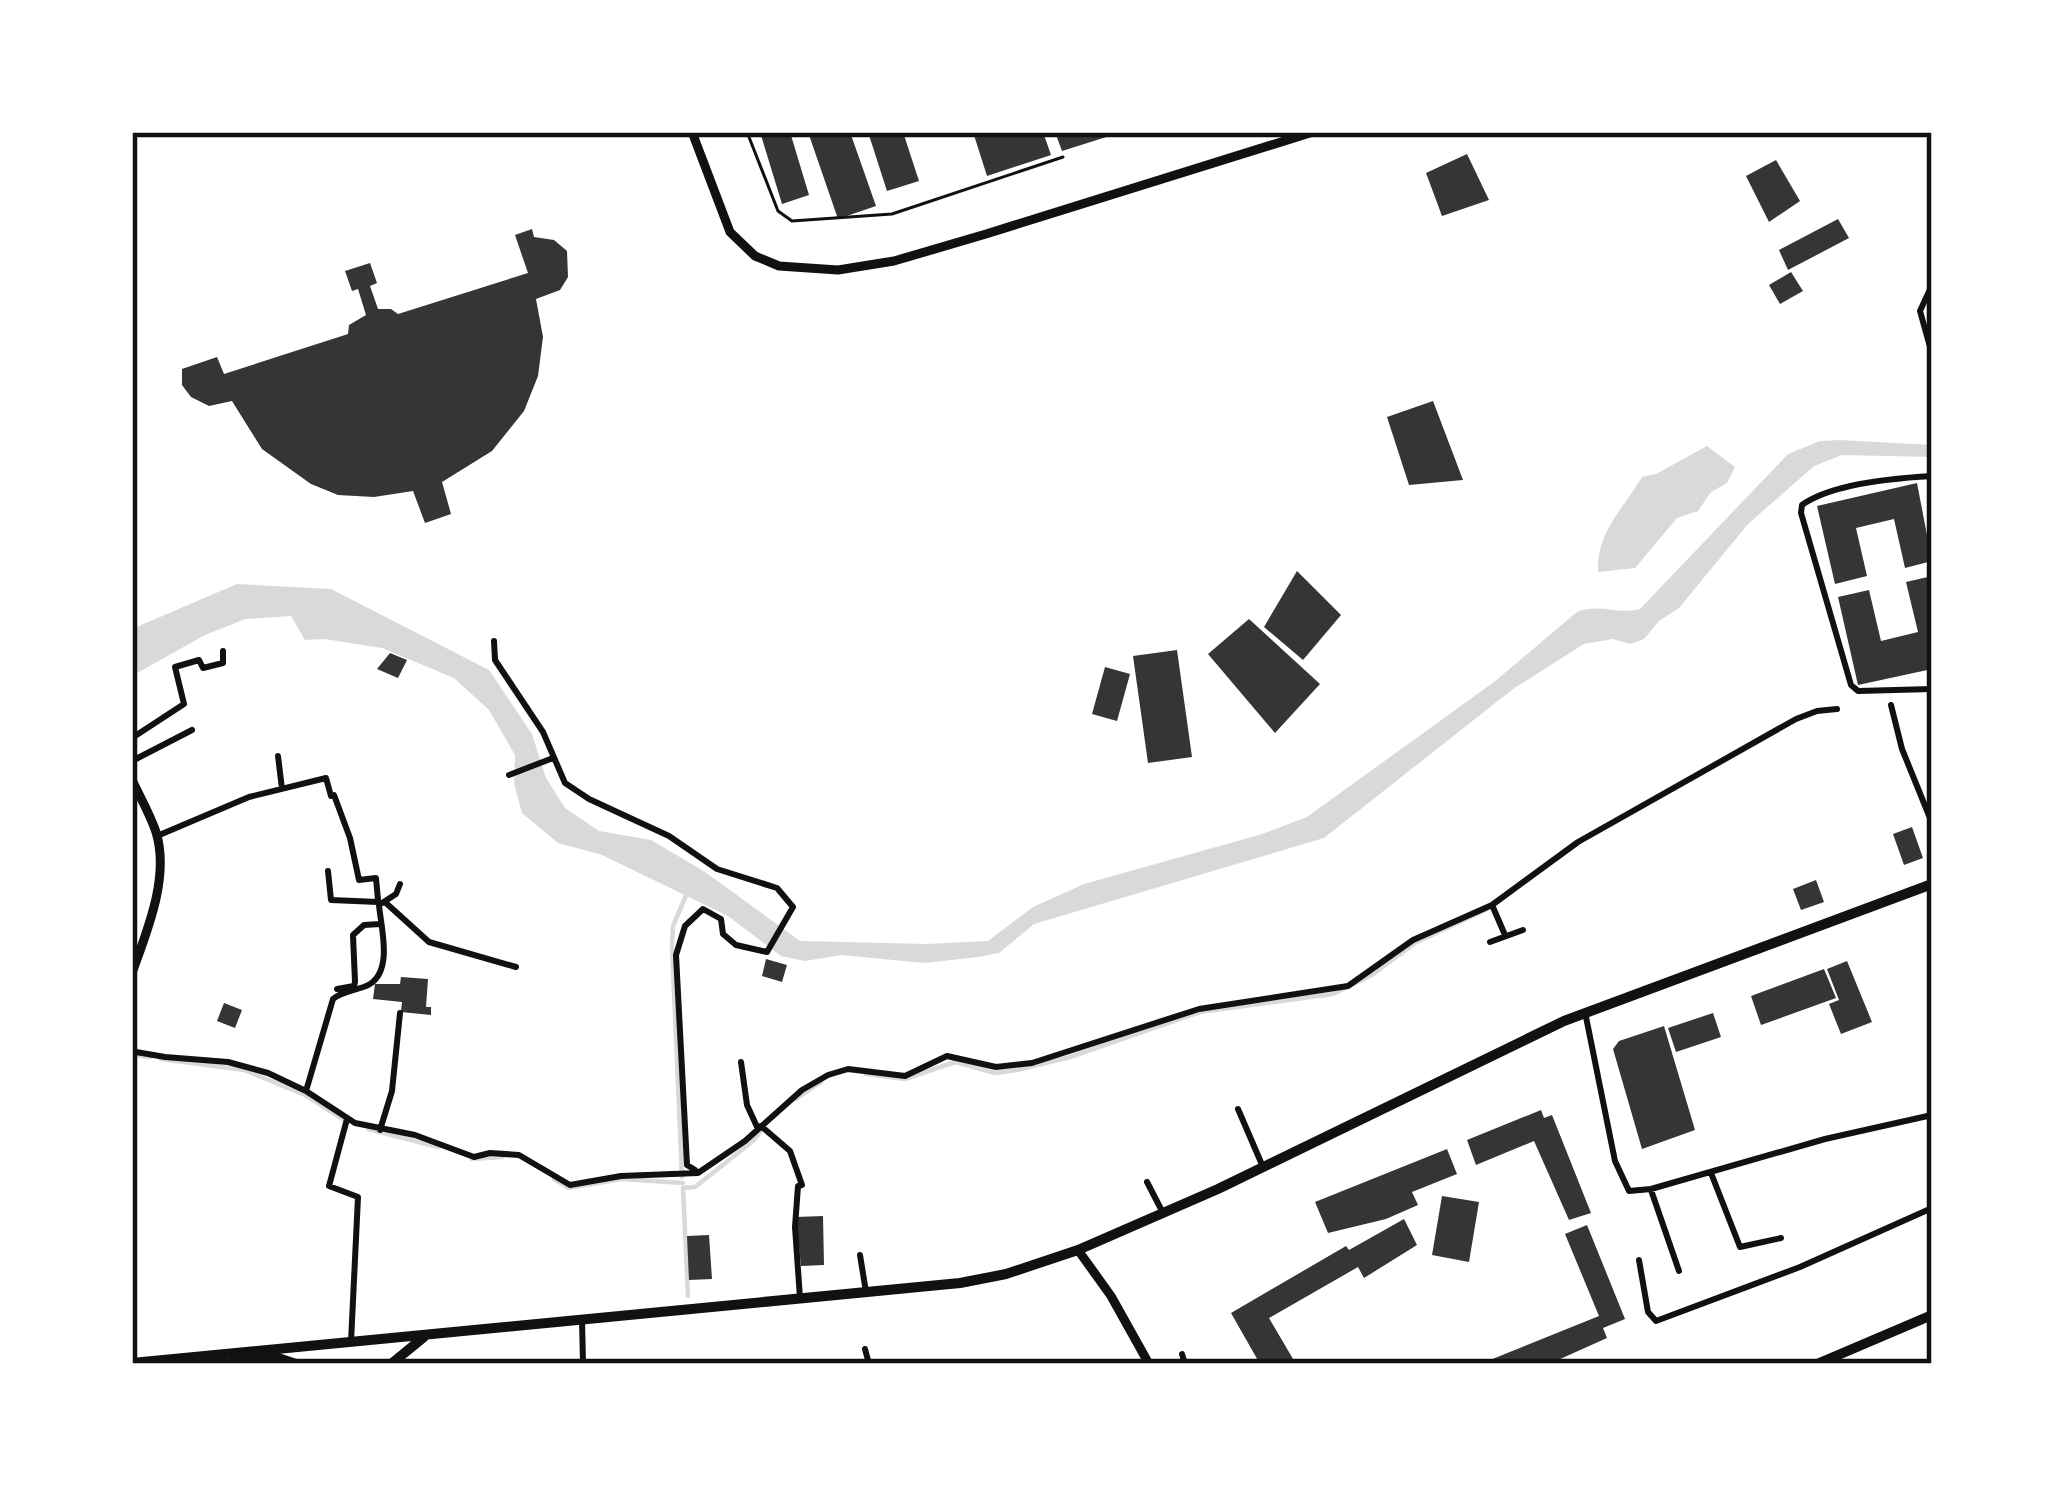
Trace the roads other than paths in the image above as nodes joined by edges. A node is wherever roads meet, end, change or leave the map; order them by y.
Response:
1 (692, 132) edge
2 (747, 132) edge
3 (1312, 132) edge
4 (1063, 157) dead end
5 (1932, 285) edge
6 (1932, 354) edge
7 (1932, 476) edge
8 (494, 641) dead end
9 (223, 651) dead end
10 (1932, 688) edge
11 (1891, 705) dead end
12 (1838, 710) dead end
13 (192, 730) dead end
14 (132, 738) edge
15 (278, 756) dead end
16 (553, 758) junction
17 (132, 761) edge
18 (511, 774) dead end
19 (132, 780) edge
20 (282, 789) junction
21 (1932, 824) edge
22 (157, 836) junction
23 (328, 871) dead end
24 (400, 884) dead end
25 (1931, 888) edge
26 (381, 903) junction
27 (1492, 905) junction
28 (380, 924) junction
29 (1523, 930) dead end
30 (1505, 934) junction
31 (1490, 942) dead end
32 (516, 967) dead end
33 (132, 973) edge
34 (337, 989) dead end
35 (1585, 1012) junction
36 (400, 1013) dead end
37 (132, 1048) edge
38 (741, 1063) dead end
39 (306, 1091) junction
40 (1238, 1109) dead end
41 (1932, 1115) edge
42 (346, 1122) junction
43 (761, 1128) junction
44 (380, 1130) junction
45 (1263, 1167) junction
46 (698, 1172) junction
47 (1711, 1172) junction
48 (1147, 1182) dead end
49 (1651, 1189) junction
50 (1932, 1208) edge
51 (1164, 1214) junction
52 (1780, 1238) dead end
53 (1078, 1250) junction
54 (860, 1255) dead end
55 (1640, 1260) dead end
56 (1679, 1271) dead end
57 (866, 1292) junction
58 (800, 1298) junction
59 (1932, 1315) edge
60 (582, 1319) junction
61 (427, 1336) junction
62 (351, 1342) junction
63 (865, 1349) dead end
64 (1182, 1354) dead end
65 (132, 1363) edge
66 (227, 1364) edge
67 (296, 1364) edge
68 (391, 1364) edge
69 (583, 1364) edge
70 (869, 1364) edge
71 (1149, 1364) edge
72 (1185, 1364) edge
73 (1817, 1364) edge

1 - 3 main road
2 - 4 lane
5 - 6 street
7 - 10 street
8 - 16 street
9 - 14 street
11 - 21 street
12 - 27 street
13 - 17 street
15 - 20 street
16 - 18 street
16 - 46 street
19 - 22 main road
20 - 22 street
20 - 26 street
22 - 33 main road
23 - 26 street
24 - 26 street
25 - 35 main road
26 - 28 street
26 - 32 street
27 - 30 street
27 - 43 street
28 - 34 street
28 - 39 street
29 - 30 street
30 - 31 street
35 - 45 main road
35 - 49 street
36 - 44 street
37 - 39 street
38 - 43 street
39 - 42 street
40 - 45 street
41 - 47 street
42 - 44 street
42 - 62 street
43 - 46 street
43 - 58 street
44 - 46 street
45 - 51 main road
47 - 49 street
47 - 52 street
48 - 51 street
49 - 56 street
50 - 55 street
51 - 53 main road
53 - 57 main road
53 - 71 main road
54 - 57 street
57 - 58 main road
58 - 60 main road
59 - 73 main road
60 - 61 main road
60 - 69 street
61 - 62 main road
61 - 68 main road
62 - 65 main road
63 - 70 street
64 - 72 street
66 - 67 main road

